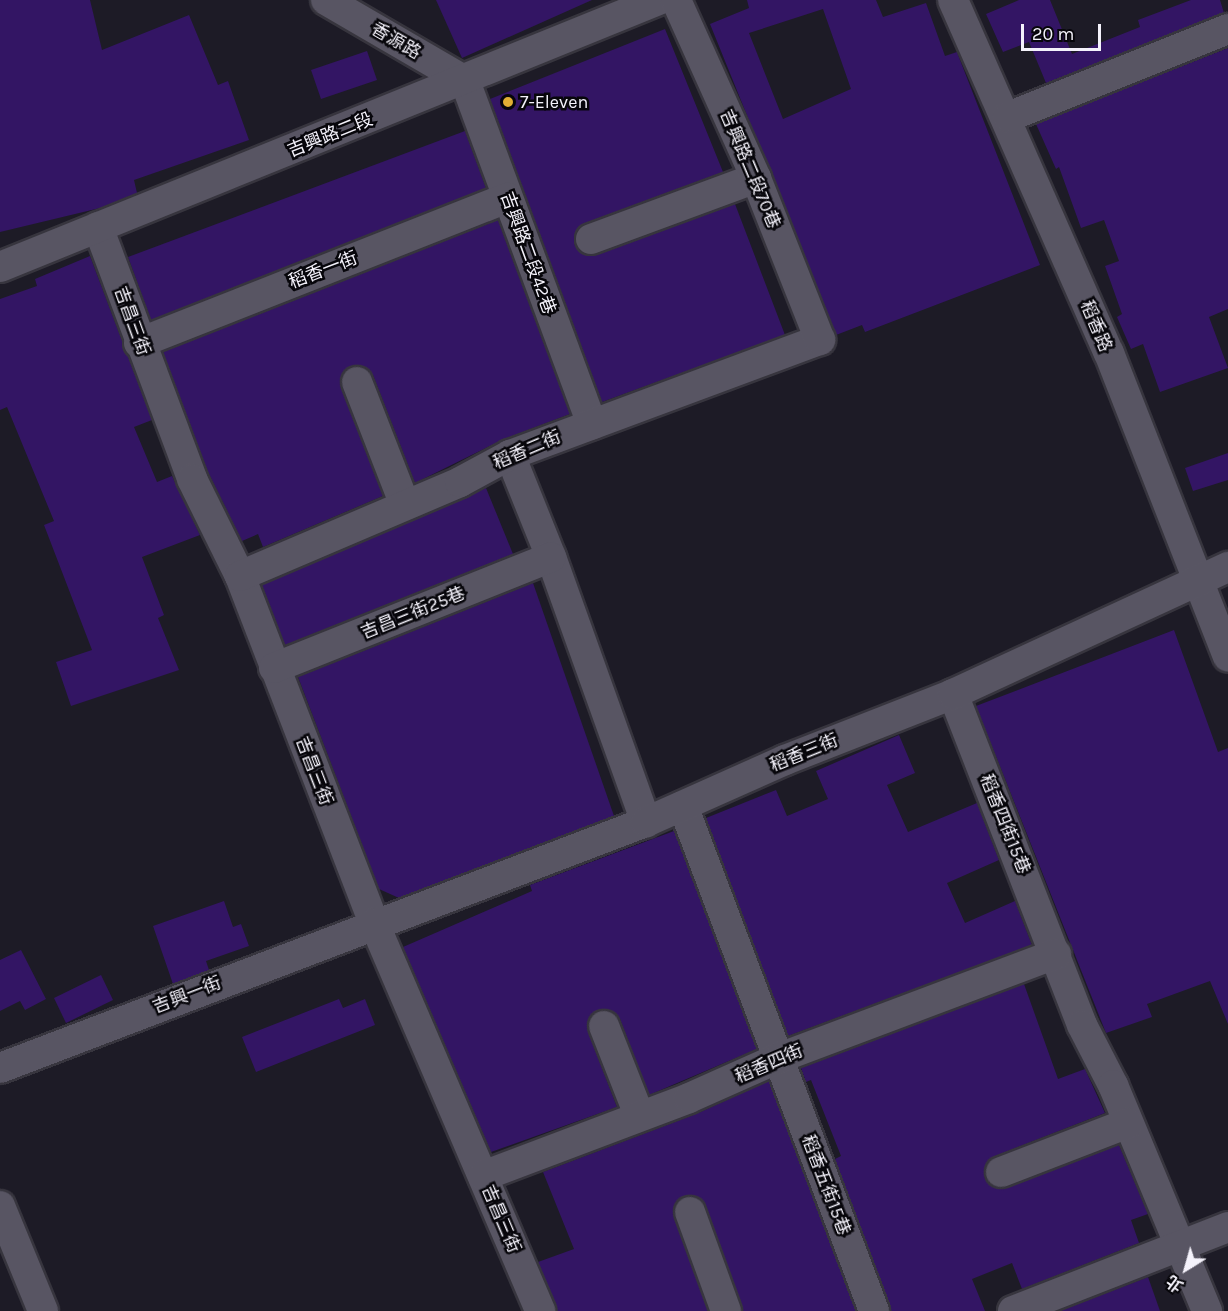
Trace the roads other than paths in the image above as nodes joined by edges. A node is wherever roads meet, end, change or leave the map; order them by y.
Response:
1 (326, 0) edge
2 (659, 0) edge
3 (676, 0) edge
4 (953, 0) edge
5 (1228, 29) edge
6 (465, 81) junction
7 (1008, 117) junction
8 (756, 178) junction
9 (507, 198) junction
10 (98, 227) junction
11 (591, 239) dead end
12 (0, 267) edge
13 (820, 340) joint
14 (139, 343) junction
15 (357, 382) dead end
16 (591, 424) junction
17 (510, 455) junction
18 (405, 505) junction
19 (551, 557) junction
20 (1228, 567) edge
21 (240, 576) junction
22 (1197, 580) junction
23 (1228, 656) edge
24 (274, 668) junction
25 (953, 694) junction
26 (683, 806) junction
27 (646, 822) junction
28 (374, 923) junction
29 (1056, 954) junction
30 (604, 1026) dead end
31 (778, 1058) junction
32 (0, 1068) edge
33 (639, 1115) junction
34 (1128, 1123) junction
35 (1001, 1172) dead end
36 (483, 1176) junction
37 (0, 1206) edge
38 (690, 1212) dead end
39 (1228, 1227) edge
40 (1181, 1246) junction
41 (43, 1311) edge
42 (540, 1311) edge
43 (726, 1311) edge
44 (873, 1311) edge
45 (1012, 1311) edge
46 (1207, 1311) edge

1 - 6 street, 香源路
2 - 6 street, 吉興路二段
3 - 8 street, 吉興路二段70巷
4 - 7 street, 稻香路
5 - 7 street
6 - 9 street, 吉興路二段42巷
6 - 10 street, 吉興路二段
7 - 22 street, 稻香路
8 - 11 street
8 - 13 street, 吉興路二段70巷
9 - 14 street, 稻香一街
9 - 16 street, 吉興路二段42巷
10 - 12 street, 吉興路二段
10 - 14 street, 吉昌三街
13 - 16 street, 稻香二街
14 - 21 street, 吉昌三街
15 - 18 street
16 - 17 street, 稻香二街
17 - 18 street, 稻香二街
17 - 19 street
18 - 21 street, 稻香二街
19 - 24 street, 吉昌三街25巷
19 - 27 street
20 - 22 street, 稻香三街
21 - 24 street, 吉昌三街
22 - 23 street, 稻香路
22 - 25 street, 稻香三街
24 - 28 street, 吉昌三街
25 - 26 street, 稻香三街
25 - 29 street, 稻香四街15巷
26 - 27 street, 稻香三街
26 - 31 street, 稻香五街15巷
27 - 28 street, 稻香三街
28 - 32 street, 吉興一街
28 - 36 street, 吉昌三街
29 - 31 street, 稻香四街
29 - 34 street, 稻香四街15巷
30 - 33 street
31 - 33 street, 稻香四街
31 - 44 street, 稻香五街15巷
33 - 36 street, 稻香四街
34 - 35 street
34 - 40 street, 稻香四街15巷
36 - 42 street, 吉昌三街
37 - 41 street
38 - 43 street
39 - 40 street
40 - 45 street
40 - 46 street, 稻香四街15巷

